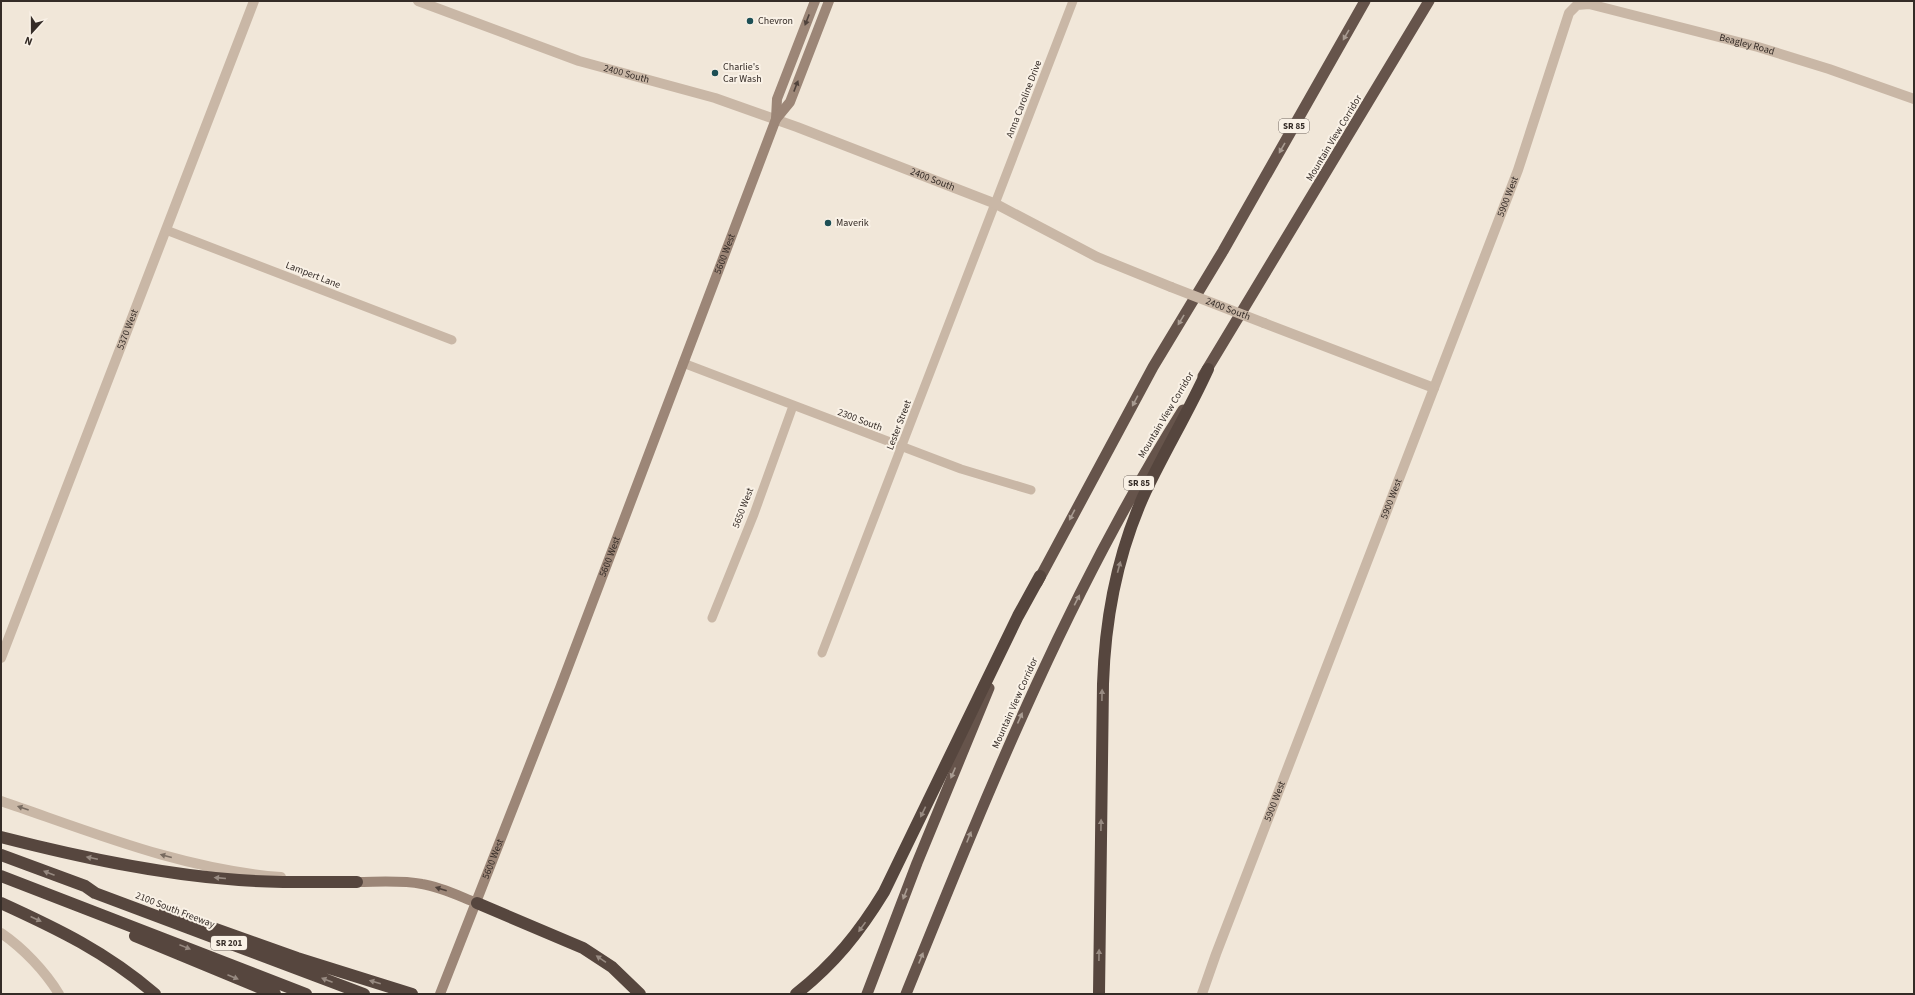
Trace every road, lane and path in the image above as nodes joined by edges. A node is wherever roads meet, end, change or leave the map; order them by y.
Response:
1 (254, 1) edge
2 (418, 1) edge
3 (815, 1) edge
4 (829, 1) edge
5 (1073, 1) edge
6 (1365, 1) edge
7 (1429, 1) edge
8 (1577, 5) joint
9 (1914, 99) edge
10 (776, 119) junction
11 (996, 204) junction
12 (166, 230) junction
13 (452, 340) dead end
14 (683, 363) junction
15 (1208, 370) junction
16 (1434, 388) junction
17 (793, 406) junction
18 (902, 448) junction
19 (1031, 490) dead end
20 (1040, 576) junction
21 (712, 618) dead end
22 (822, 653) dead end
23 (1, 658) edge
24 (1, 801) edge
25 (1, 837) edge
26 (1, 854) edge
27 (1, 876) edge
28 (357, 882) junction
29 (85, 886) junction
30 (1, 903) edge
31 (477, 903) junction
32 (84, 907) junction
33 (1, 933) edge
34 (442, 990) edge
35 (59, 994) edge
36 (155, 994) edge
37 (275, 994) edge
38 (306, 994) edge
39 (364, 994) edge
40 (412, 994) edge
41 (640, 994) edge
42 (796, 994) edge
43 (867, 994) edge
44 (906, 994) edge
45 (1099, 994) edge
46 (1202, 994) edge

1 - 12 street, 5370 West
2 - 10 street, 2400 South
3 -> 10 main road, 5600 West
10 -> 4 main road, 5600 West
5 - 11 street, Anna Caroline Drive
6 -> 20 highway, SR 85
7 - 15 highway, Mountain View Corridor / SR 85
8 - 9 street, Beagley Road
8 - 16 street, 5900 West
10 - 11 street, 2400 South
10 - 14 main road, 5600 West
11 - 16 street, 2400 South, bridge
11 - 18 street, Lester Street
12 - 13 street, Lampert Lane
12 - 23 street, 5370 West
14 - 17 street, 2300 South
14 - 31 main road, 5600 West
44 -> 15 highway, Mountain View Corridor / SR 85
45 -> 15 highway
16 - 46 street, 5900 West
17 - 18 street, 2300 South
17 - 21 street, 5650 West
18 - 19 street, 2300 South
18 - 22 street, Lester Street
20 -> 42 highway
20 -> 43 highway, SR 85
28 -> 24 street
28 -> 25 highway
29 -> 26 highway, 2100 South Freeway / SR 201
27 - 32 highway, SR 201
31 -> 28 main road
39 -> 29 highway, 2100 South Freeway / SR 201
40 -> 29 highway
30 -> 36 highway
31 - 34 main road, 5600 West
41 -> 31 highway
32 -> 37 highway
32 -> 38 highway, SR 201
33 - 35 street

